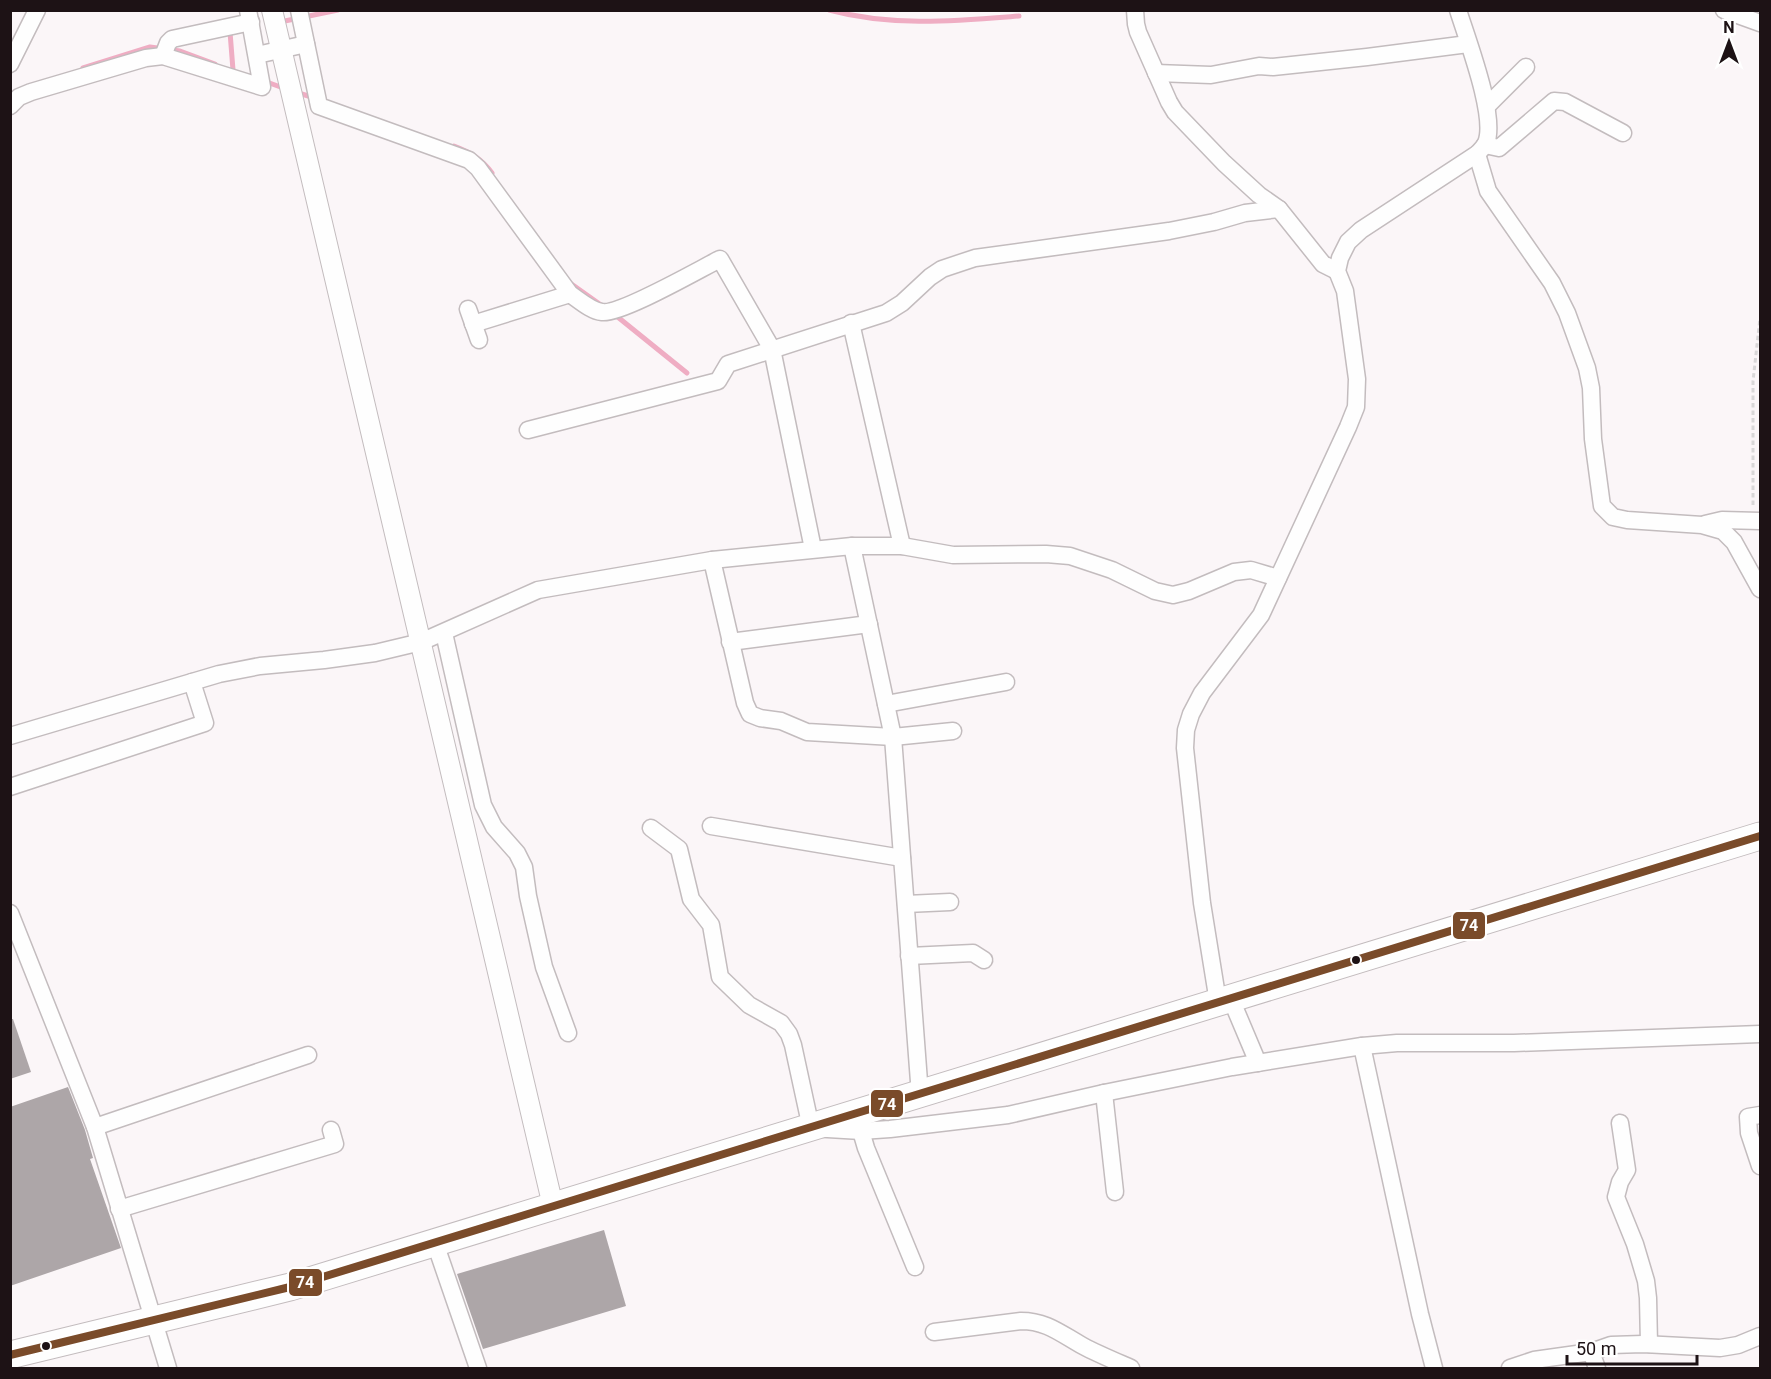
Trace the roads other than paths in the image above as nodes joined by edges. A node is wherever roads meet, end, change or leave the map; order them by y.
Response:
1 (37, 10) edge
2 (272, 10) edge
3 (1135, 10) edge
4 (1458, 10) edge
5 (1724, 10) edge
6 (300, 11) edge
7 (250, 16) edge
8 (1761, 23) edge
9 (306, 44) junction
10 (1468, 44) junction
11 (281, 49) junction
12 (257, 55) junction
13 (164, 56) junction
14 (10, 64) edge
15 (1526, 67) dead end
16 (1156, 73) junction
17 (10, 106) edge
18 (1487, 106) junction
19 (1623, 133) dead end
20 (1481, 149) junction
21 (1279, 209) junction
22 (1337, 271) junction
23 (570, 294) junction
24 (851, 323) junction
25 (474, 325) dead end
26 (772, 349) junction
27 (528, 430) dead end
28 (1757, 521) edge
29 (1702, 525) junction
30 (852, 546) junction
31 (902, 546) junction
32 (813, 549) junction
33 (712, 560) junction
34 (1278, 578) junction
35 (1761, 589) edge
36 (869, 624) junction
37 (444, 633) junction
38 (421, 642) junction
39 (730, 642) junction
40 (192, 682) junction
41 (1006, 682) dead end
42 (886, 704) junction
43 (953, 731) dead end
44 (10, 736) edge
45 (893, 737) junction
46 (10, 788) edge
47 (711, 826) dead end
48 (651, 828) dead end
49 (1761, 836) edge
50 (902, 858) junction
51 (950, 902) dead end
52 (906, 904) junction
53 (10, 913) edge
54 (909, 956) junction
55 (984, 960) dead end
56 (1225, 1000) junction
57 (568, 1033) dead end
58 (1761, 1035) edge
59 (1362, 1046) junction
60 (308, 1055) dead end
61 (1258, 1063) junction
62 (1104, 1093) junction
63 (920, 1095) junction
64 (1761, 1115) edge
65 (1620, 1123) dead end
66 (95, 1127) junction
67 (812, 1128) junction
68 (331, 1130) dead end
69 (861, 1131) junction
70 (1761, 1166) edge
71 (1115, 1192) dead end
72 (553, 1206) junction
73 (119, 1209) junction
74 (435, 1243) junction
75 (915, 1267) dead end
76 (152, 1321) junction
77 (934, 1332) dead end
78 (1761, 1336) edge
79 (1649, 1344) junction
80 (1591, 1352) junction
81 (10, 1354) edge
82 (168, 1368) edge
83 (478, 1368) edge
84 (1131, 1368) edge
85 (1434, 1368) edge
86 (1510, 1368) edge
87 (1597, 1368) edge

1 - 14 street
2 - 11 street
3 - 16 street
4 - 10 street
5 - 8 street
6 - 9 street
7 - 12 street
7 - 13 street
9 - 11 street
9 - 23 street
10 - 16 street
10 - 18 street
11 - 12 street
11 - 38 street
12 - 13 street
13 - 17 street
15 - 18 street
16 - 21 street
18 - 20 street
19 - 20 street
20 - 22 street
20 - 29 street
21 - 22 street
21 - 24 street
22 - 34 street
23 - 25 street
23 - 26 street
24 - 26 street
24 - 31 street
26 - 27 street
26 - 32 street
28 - 29 street
29 - 35 street
30 - 31 street
30 - 32 street
30 - 36 street
31 - 34 street
32 - 33 street
33 - 37 street
33 - 39 street
34 - 56 street
36 - 39 street
36 - 42 street
37 - 38 street
37 - 57 street
38 - 40 street
38 - 72 street
39 - 45 street
40 - 44 street
40 - 46 street
41 - 42 street
42 - 45 street
43 - 45 street
45 - 50 street
47 - 50 street
48 - 67 street
49 - 56 highway
50 - 52 street
51 - 52 street
52 - 54 street
53 - 66 street
54 - 55 street
54 - 63 street
56 - 61 street
56 - 63 highway
58 - 59 street
59 - 61 street
59 - 85 street
60 - 66 street
61 - 62 street
62 - 69 street
62 - 71 street
63 - 67 highway
64 - 70 street
65 - 79 street
66 - 73 street
67 - 69 street
67 - 72 highway
68 - 73 street
69 - 75 street
72 - 74 highway
73 - 76 street
74 - 76 highway
74 - 83 street
76 - 81 highway
76 - 82 street
77 - 84 street
78 - 79 street
79 - 80 street
80 - 86 street
80 - 87 street

